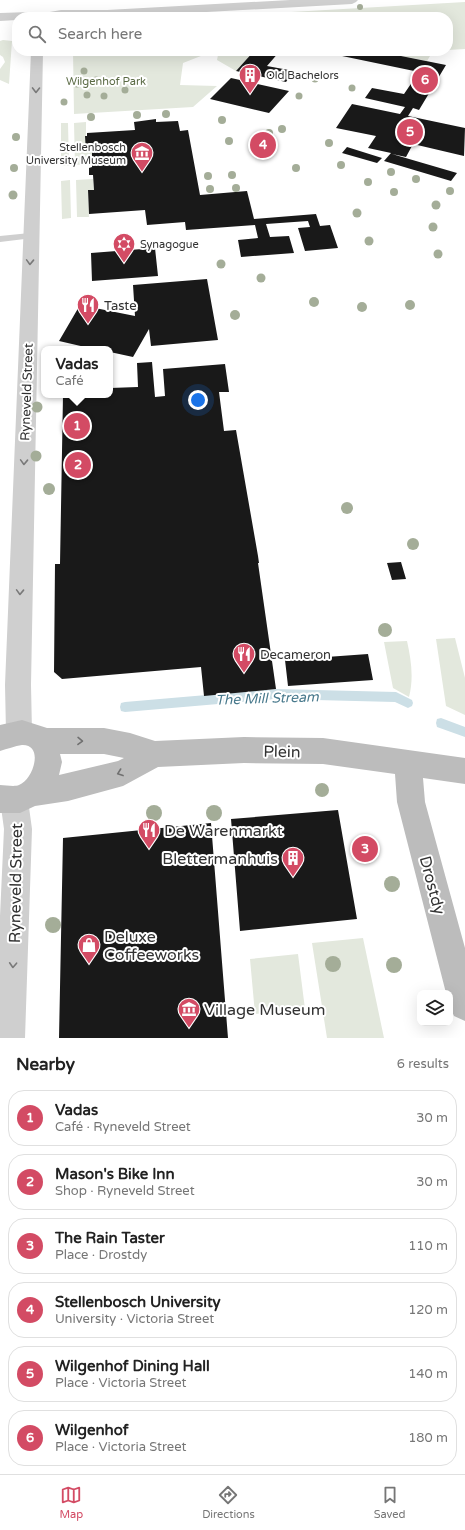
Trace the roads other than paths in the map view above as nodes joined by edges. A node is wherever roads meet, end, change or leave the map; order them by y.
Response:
1 (352, 0) edge
2 (142, 12) edge
3 (12, 16) edge
4 (0, 17) edge
5 (0, 24) edge
6 (12, 24) edge
7 (37, 56) edge
8 (30, 236) junction
9 (0, 239) edge
10 (20, 737) edge
11 (154, 754) junction
12 (408, 763) junction
13 (465, 771) edge
14 (15, 797) edge
15 (465, 1005) edge
16 (9, 1038) edge

1 - 2 street
3 - 4 street
5 - 6 street
7 -> 8 street, Ryneveld Street
8 - 9 lane
8 -> 10 street, Ryneveld Street
10 -> 11 street, Plein
10 - 14 street
11 - 12 street, Plein
11 -> 14 street, Plein
12 - 13 street, Plein
12 - 15 street, Drostdy
14 -> 16 street, Ryneveld Street

